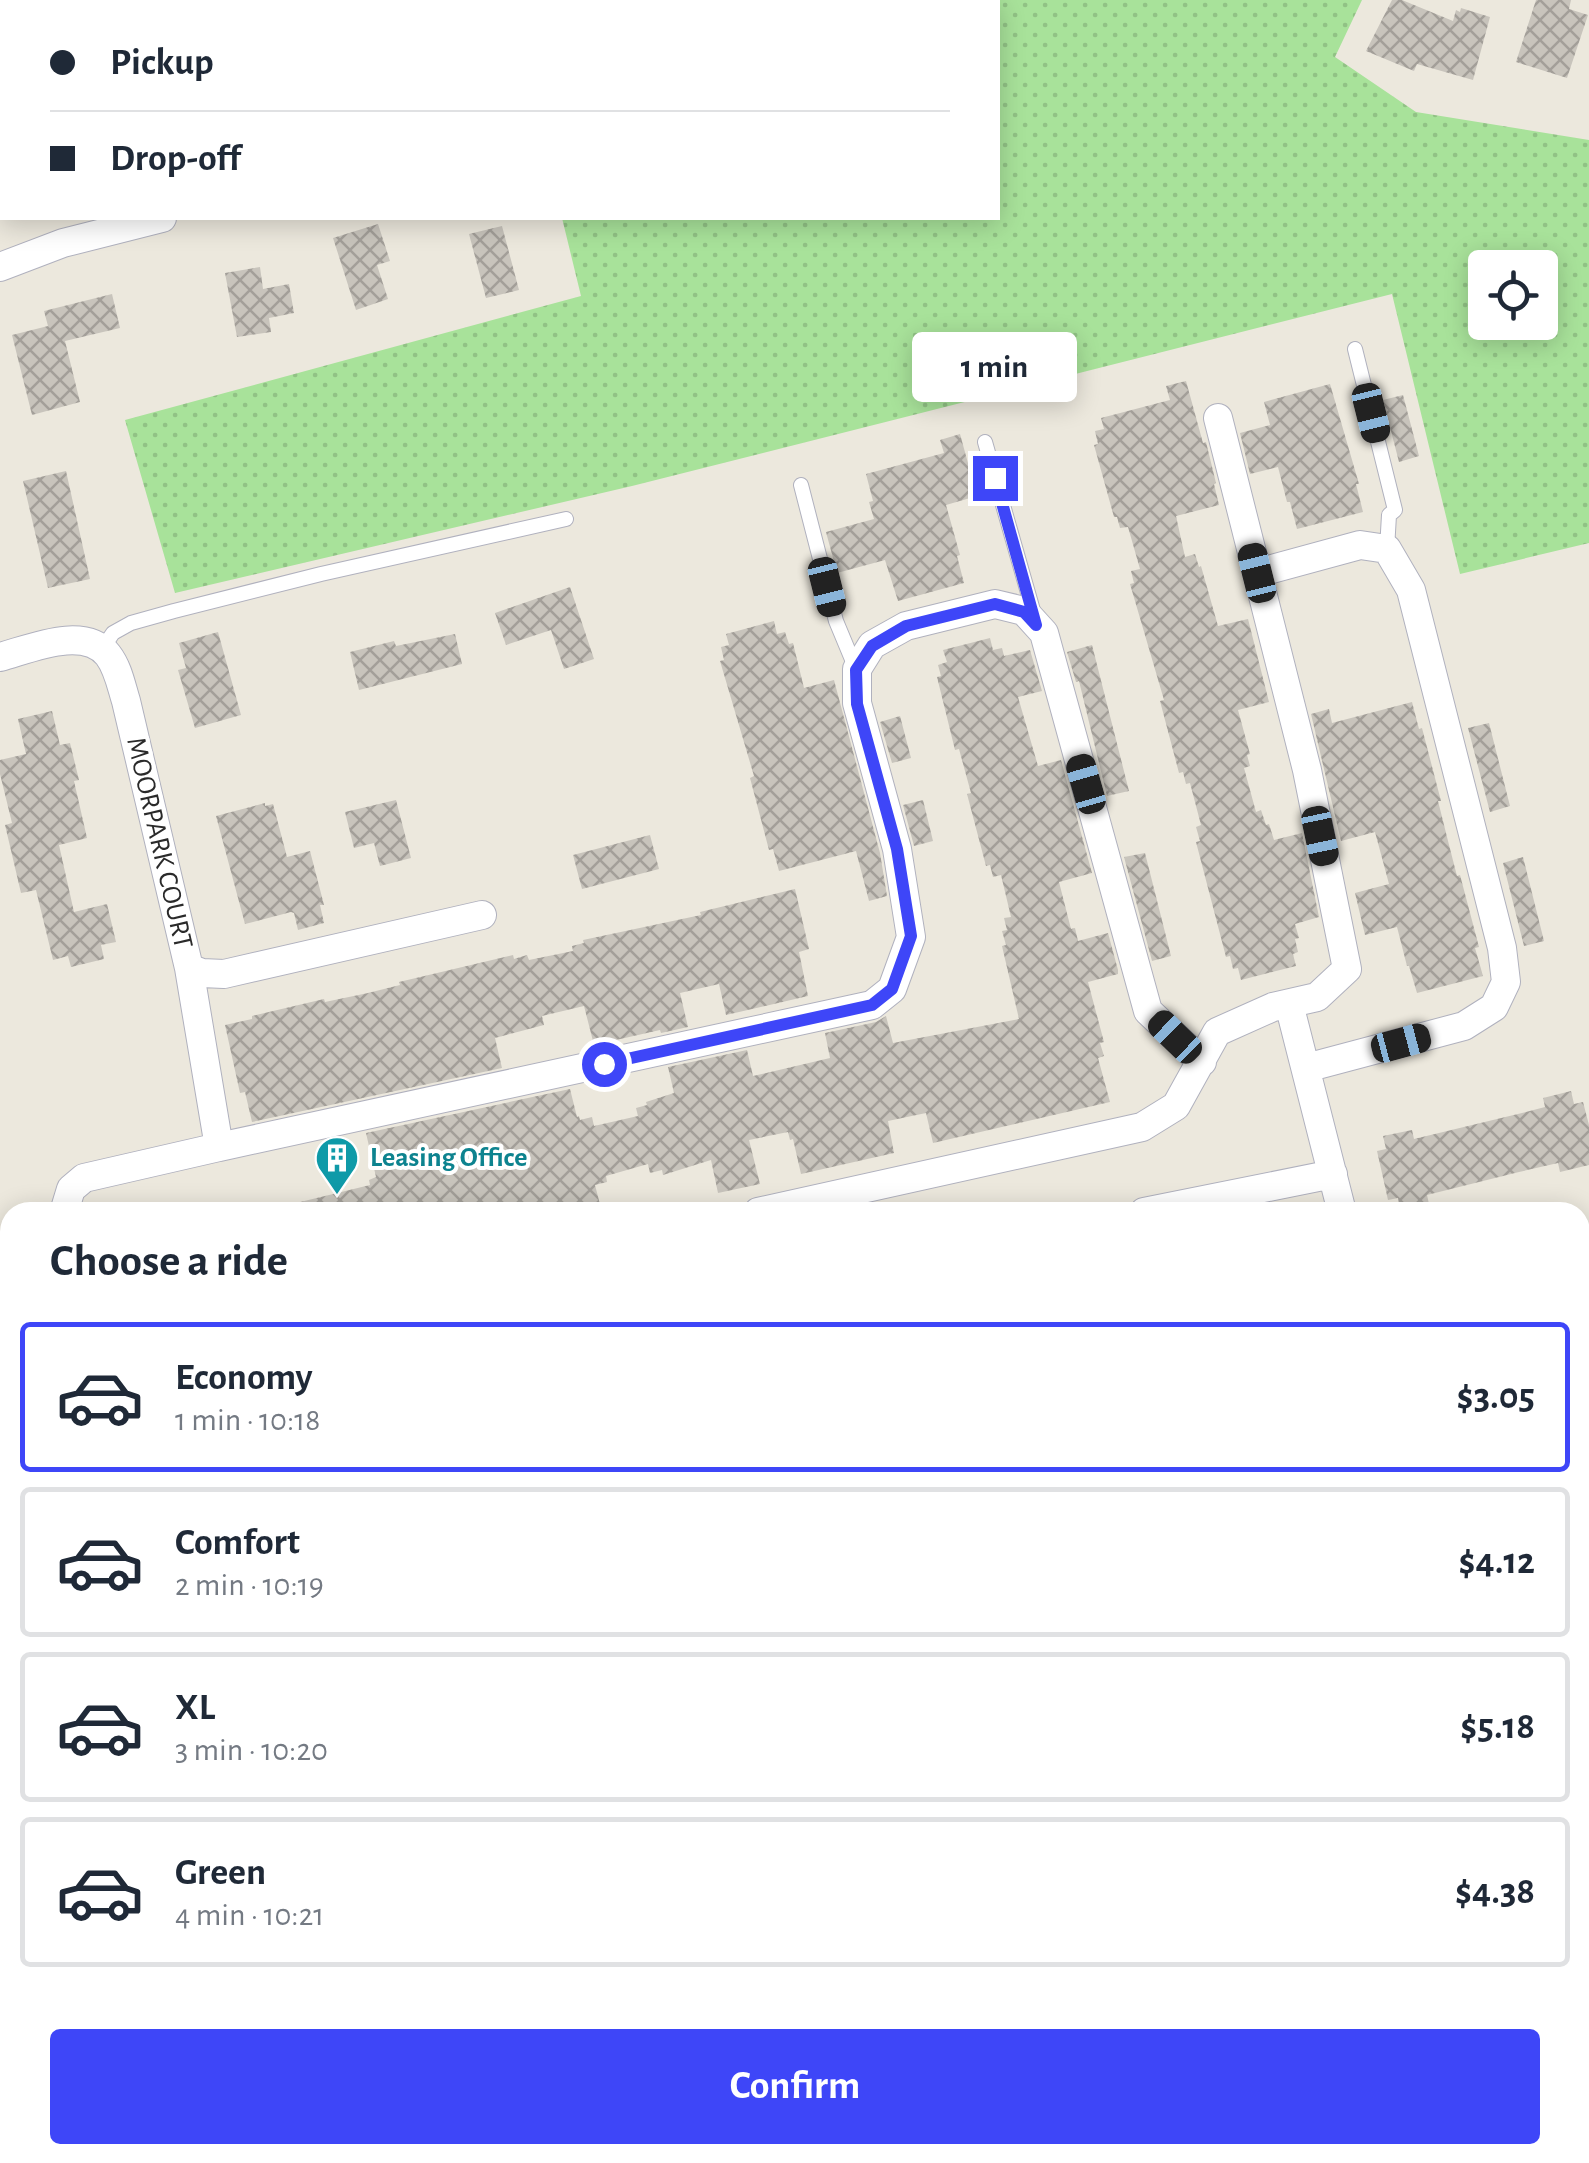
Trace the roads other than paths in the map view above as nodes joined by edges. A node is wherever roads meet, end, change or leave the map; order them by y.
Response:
1 (154, 220) edge
2 (0, 267) edge
3 (1355, 348) dead end
4 (1218, 418) dead end
5 (985, 442) dead end
6 (801, 485) dead end
7 (566, 519) dead end
8 (1387, 549) junction
9 (1257, 573) junction
10 (1036, 625) junction
11 (102, 649) junction
12 (0, 657) edge
13 (856, 670) junction
14 (482, 915) dead end
15 (188, 968) junction
16 (1289, 1004) junction
17 (1202, 1062) junction
18 (1306, 1068) junction
19 (219, 1147) junction
20 (1332, 1174) junction
21 (67, 1202) edge
22 (803, 1202) edge
23 (1245, 1202) edge
24 (1339, 1202) edge

1 - 2 street
3 - 8 lane
4 - 9 street
5 - 10 lane
6 - 13 lane
7 - 11 lane
8 - 9 street
8 - 18 street
9 - 16 street
10 - 13 street
10 - 17 street
11 - 12 street
11 - 15 street, MOORPARK COURT
13 - 19 street
14 - 15 street, MOORPARK COURT
15 - 19 street
16 - 17 street
16 - 18 street
17 - 22 street
18 - 20 street
19 - 21 street
20 - 23 street
20 - 24 street

